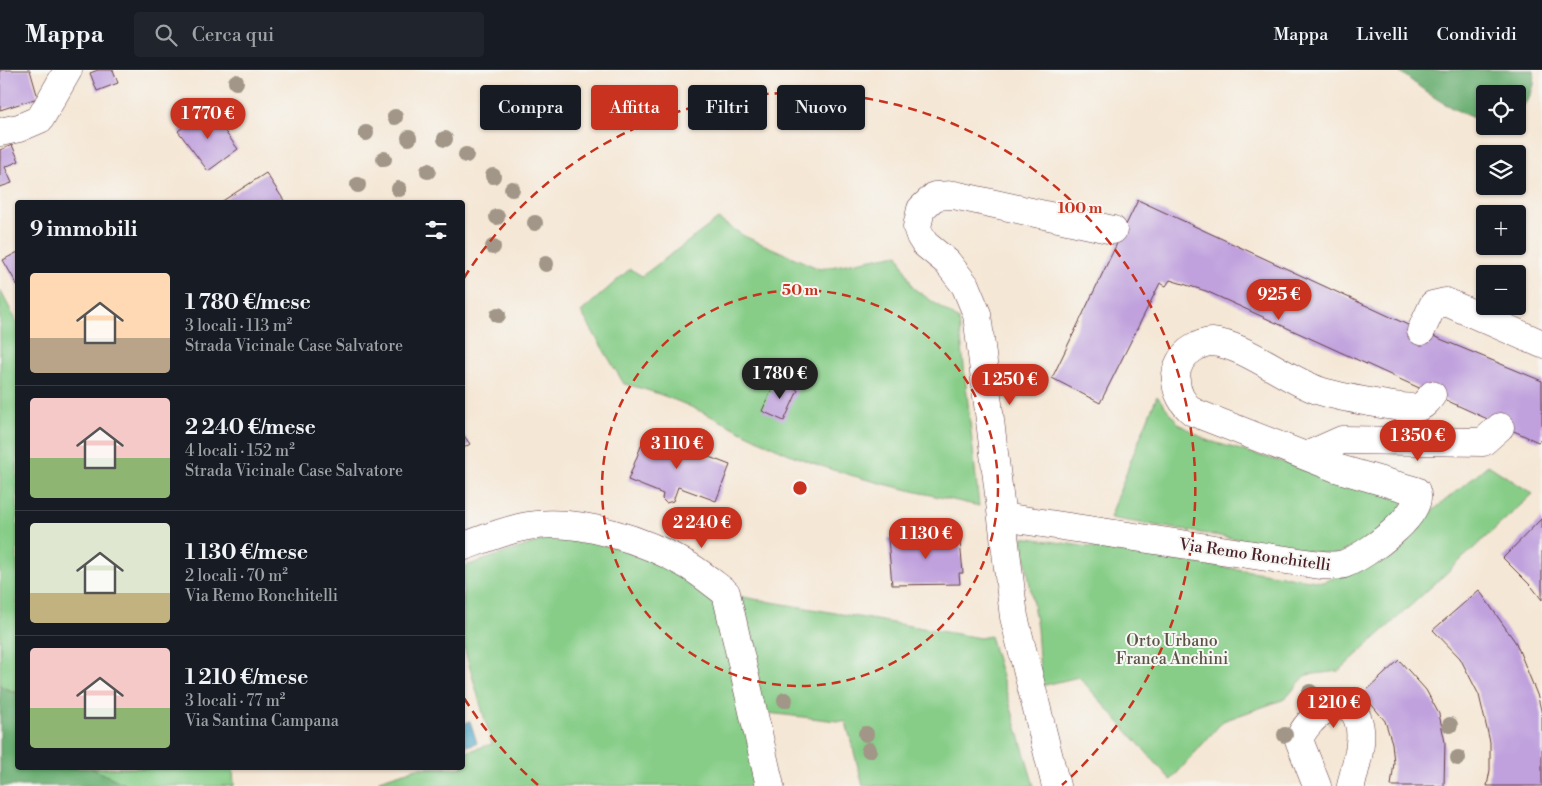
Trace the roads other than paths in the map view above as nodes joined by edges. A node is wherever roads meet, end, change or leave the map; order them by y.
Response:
1 (68, 70) edge
2 (0, 132) edge
3 (1113, 230) dead end
4 (1421, 331) dead end
5 (1542, 344) edge
6 (1432, 395) dead end
7 (1500, 427) dead end
8 (1306, 456) junction
9 (1003, 517) junction
10 (465, 547) edge
11 (770, 786) edge
12 (1056, 786) edge
13 (1317, 786) edge
14 (1351, 786) edge

1 - 2 street
3 - 9 street
4 - 5 street
6 - 8 street, Via Remo Ronchitelli
7 - 8 street
8 - 9 street, Via Remo Ronchitelli
9 - 12 street
10 - 11 street
13 - 14 street

